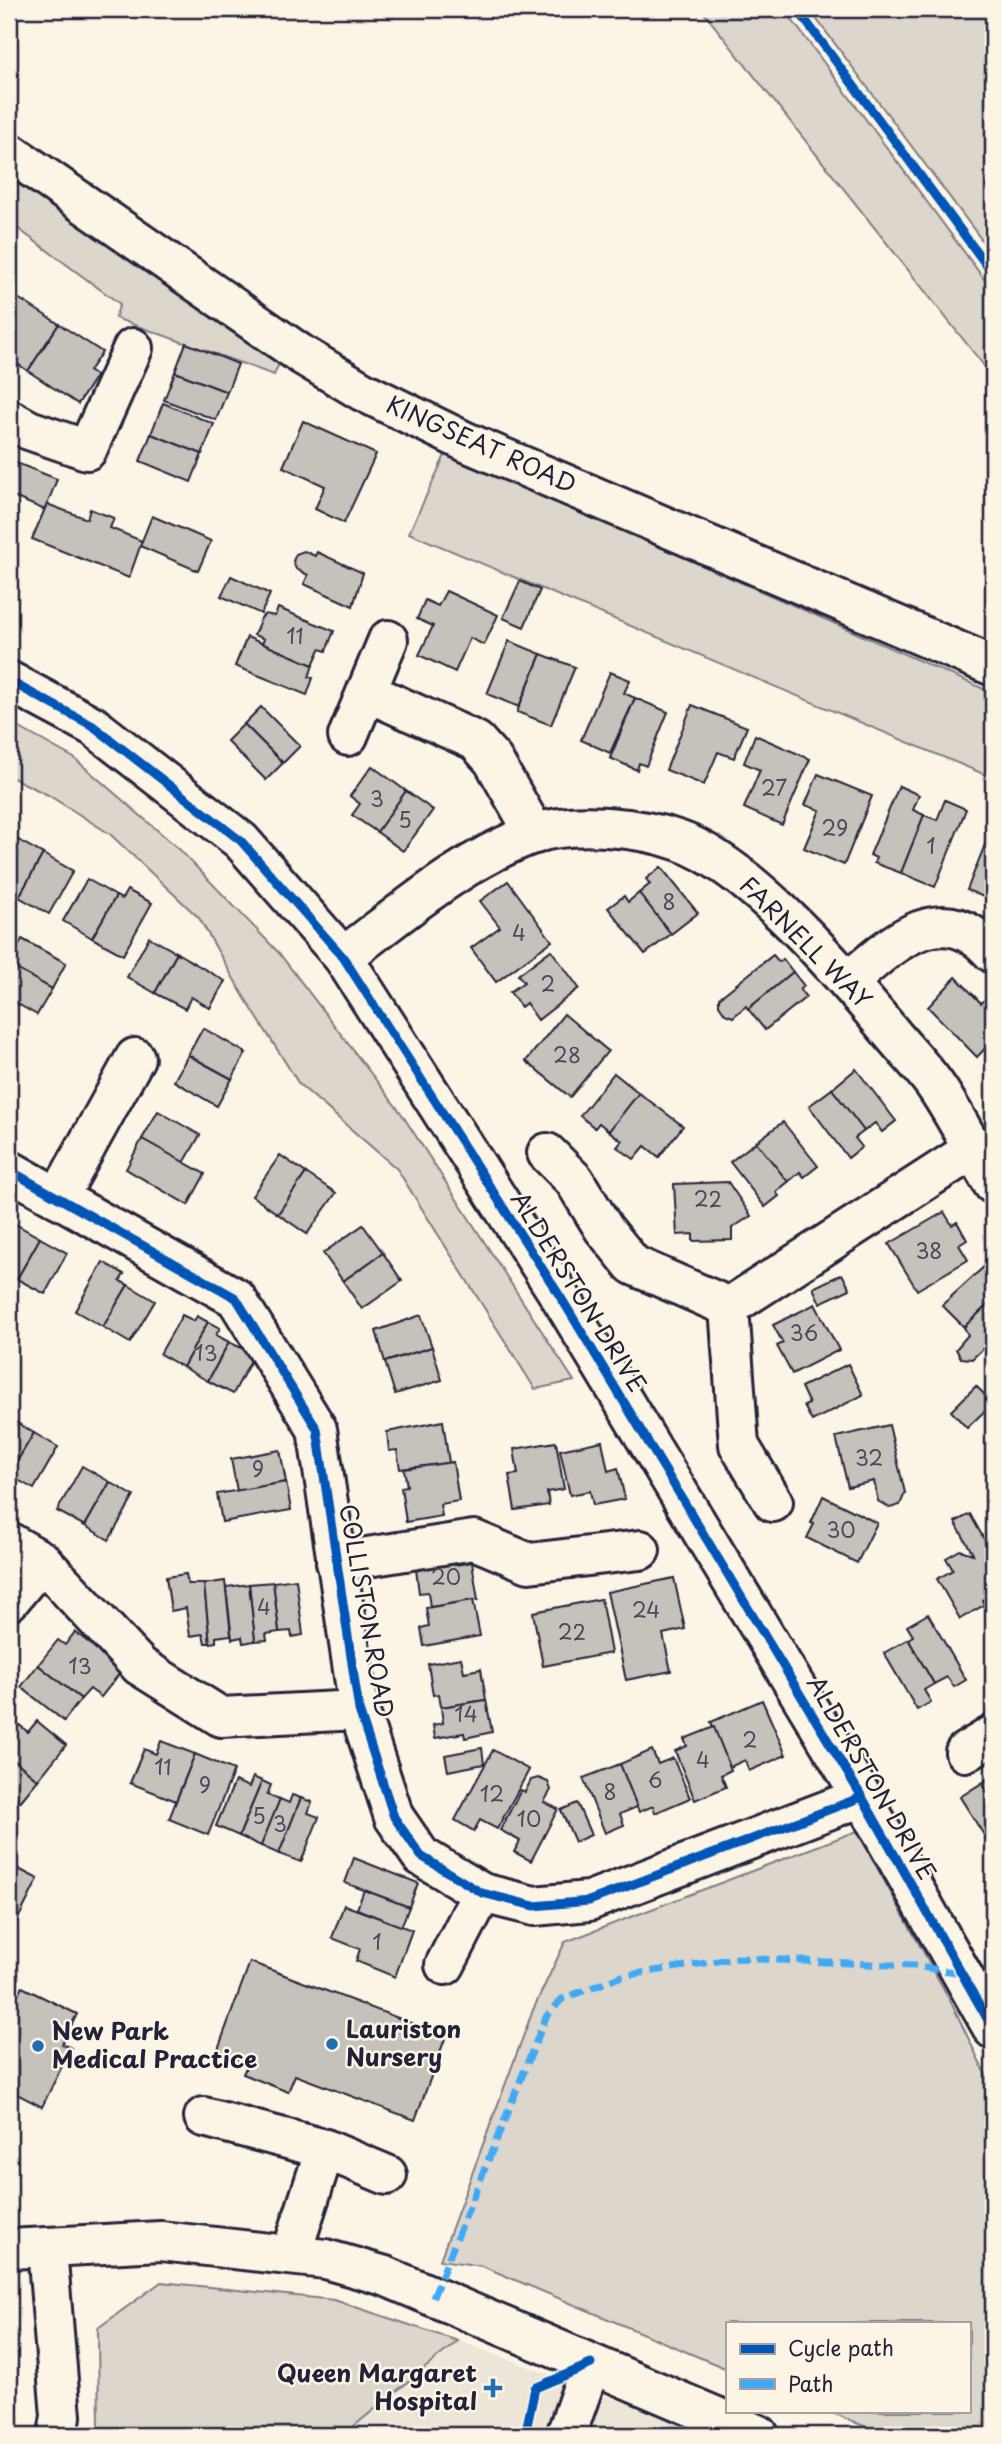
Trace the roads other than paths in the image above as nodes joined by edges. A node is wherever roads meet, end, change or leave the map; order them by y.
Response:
1 (9, 152) edge
2 (133, 348) dead end
3 (9, 419) edge
4 (388, 640) dead end
5 (993, 666) edge
6 (9, 681) edge
7 (367, 692) junction
8 (348, 736) dead end
9 (535, 834) junction
10 (993, 953) edge
11 (343, 957) junction
12 (848, 982) junction
13 (135, 1058) dead end
14 (972, 1150) junction
15 (547, 1153) dead end
16 (9, 1170) edge
17 (993, 1184) edge
18 (58, 1198) junction
19 (729, 1307) junction
20 (773, 1502) dead end
21 (9, 1542) edge
22 (640, 1550) dead end
23 (42, 1561) junction
24 (337, 1562) junction
25 (9, 1601) edge
26 (359, 1710) junction
27 (862, 1797) junction
28 (482, 1893) junction
29 (445, 1965) dead end
30 (993, 2029) edge
31 (204, 2117) dead end
32 (325, 2149) junction
33 (387, 2175) dead end
34 (9, 2249) edge
35 (47, 2249) junction
36 (291, 2255) junction
37 (591, 2364) junction
38 (58, 2435) edge
39 (566, 2435) edge
40 (759, 2435) edge

1 - 5 street, KINGSEAT ROAD
2 - 3 street
4 - 7 street
6 - 11 street, ALDERSTON DRIVE
7 - 8 street
7 - 9 street
9 - 11 street, FARNELL WAY
9 - 12 street, FARNELL WAY
10 - 12 street
11 - 27 street, ALDERSTON DRIVE
12 - 14 street, FARNELL WAY
13 - 18 street
14 - 17 street, FARNELL WAY
14 - 19 street
15 - 19 street
16 - 18 street, COLLISTON ROAD
18 - 24 street, COLLISTON ROAD
19 - 20 street
21 - 23 street
22 - 24 street
23 - 25 street
23 - 26 street
24 - 26 street, COLLISTON ROAD
26 - 28 street, COLLISTON ROAD
27 - 28 street, COLLISTON ROAD
27 - 30 street, ALDERSTON DRIVE
28 - 29 street
31 - 32 street
32 - 33 street
32 - 36 street
34 - 35 street
35 - 36 street
35 - 38 street
36 - 37 street
37 - 39 street
37 - 40 street

